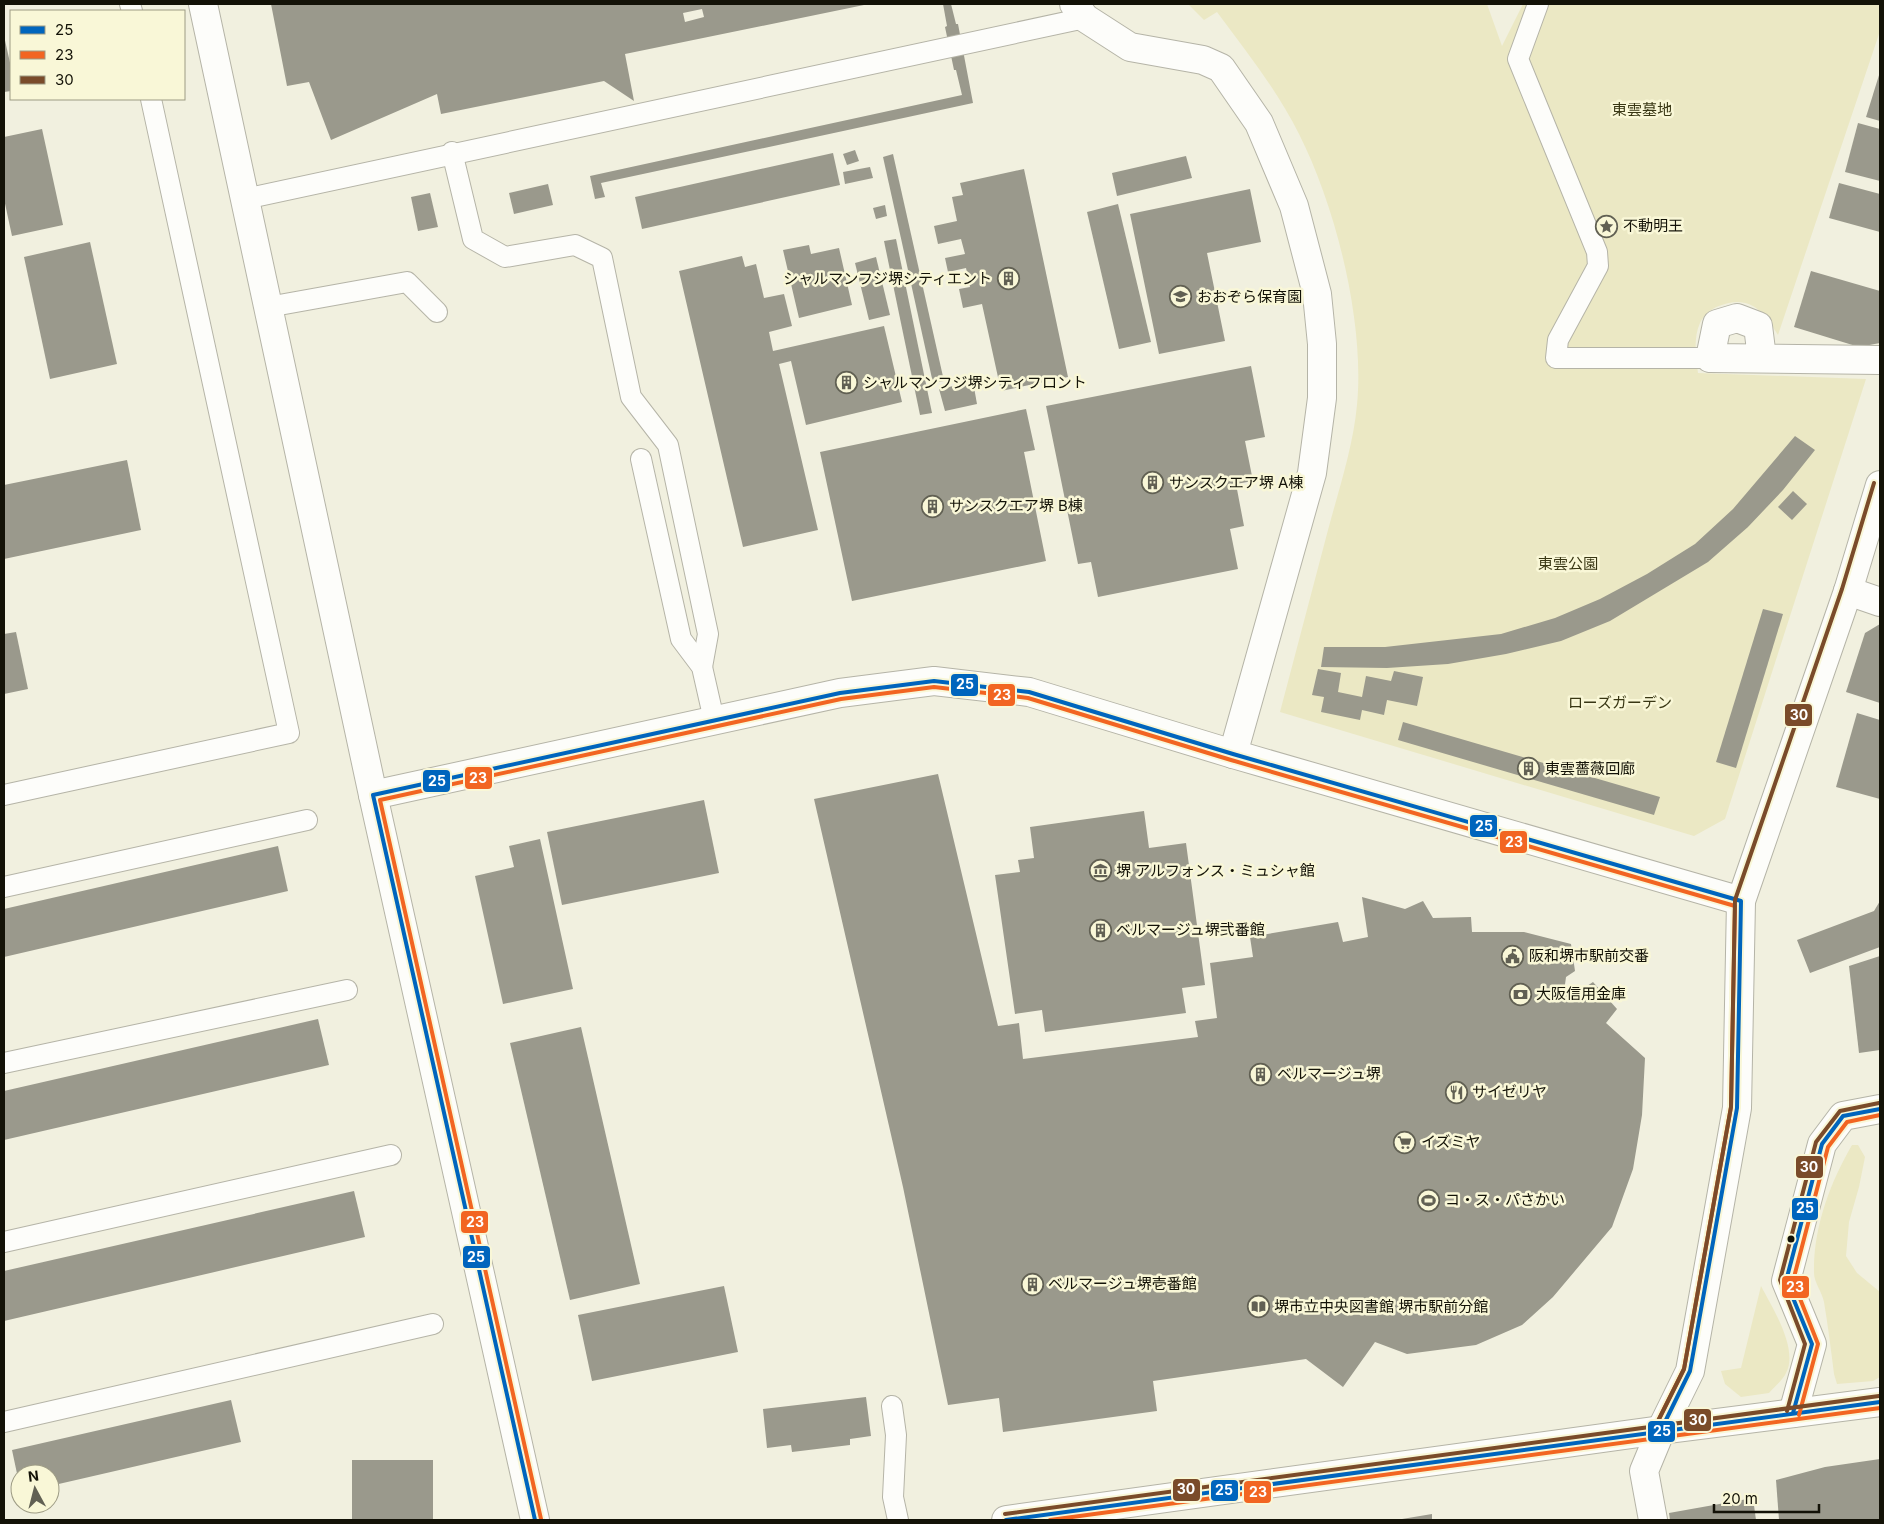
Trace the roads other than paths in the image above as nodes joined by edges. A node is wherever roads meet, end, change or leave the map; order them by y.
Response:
1 (203, 4) edge
2 (1538, 4) edge
3 (1079, 11) edge
4 (151, 100) edge
5 (452, 152) junction
6 (245, 198) junction
7 (268, 307) junction
8 (437, 312) dead end
9 (1710, 358) junction
10 (1762, 358) junction
11 (1880, 360) edge
12 (640, 458) dead end
13 (1880, 485) edge
14 (1848, 591) junction
15 (1880, 602) edge
16 (702, 667) junction
17 (714, 720) junction
18 (1233, 754) junction
19 (4, 795) edge
20 (373, 795) junction
21 (308, 820) dead end
22 (4, 887) edge
23 (1741, 901) junction
24 (347, 990) dead end
25 (4, 1063) edge
26 (1880, 1109) edge
27 (391, 1155) dead end
28 (4, 1242) edge
29 (433, 1324) dead end
30 (1880, 1402) edge
31 (892, 1406) dead end
32 (1793, 1413) junction
33 (4, 1422) edge
34 (1661, 1430) junction
35 (535, 1520) edge
36 (898, 1520) edge
37 (1006, 1520) edge
38 (1653, 1520) edge

1 - 6 street
2 - 9 lane
3 - 5 lane
3 - 18 street
4 - 19 lane
5 - 6 lane
5 - 16 lane
6 - 7 street
7 - 8 lane
7 - 20 street
9 - 10 street
9 - 10 street
10 - 11 street
12 - 16 lane
13 - 14 street
14 - 15 street
14 - 23 street
16 - 17 lane
17 - 18 street
17 - 20 street
18 - 23 street
20 - 35 street
21 - 22 lane
23 - 34 street
24 - 25 lane
26 - 32 street
27 - 28 lane
29 - 33 lane
30 - 32 street
31 - 36 lane
32 - 34 street
34 - 37 street
34 - 38 street

